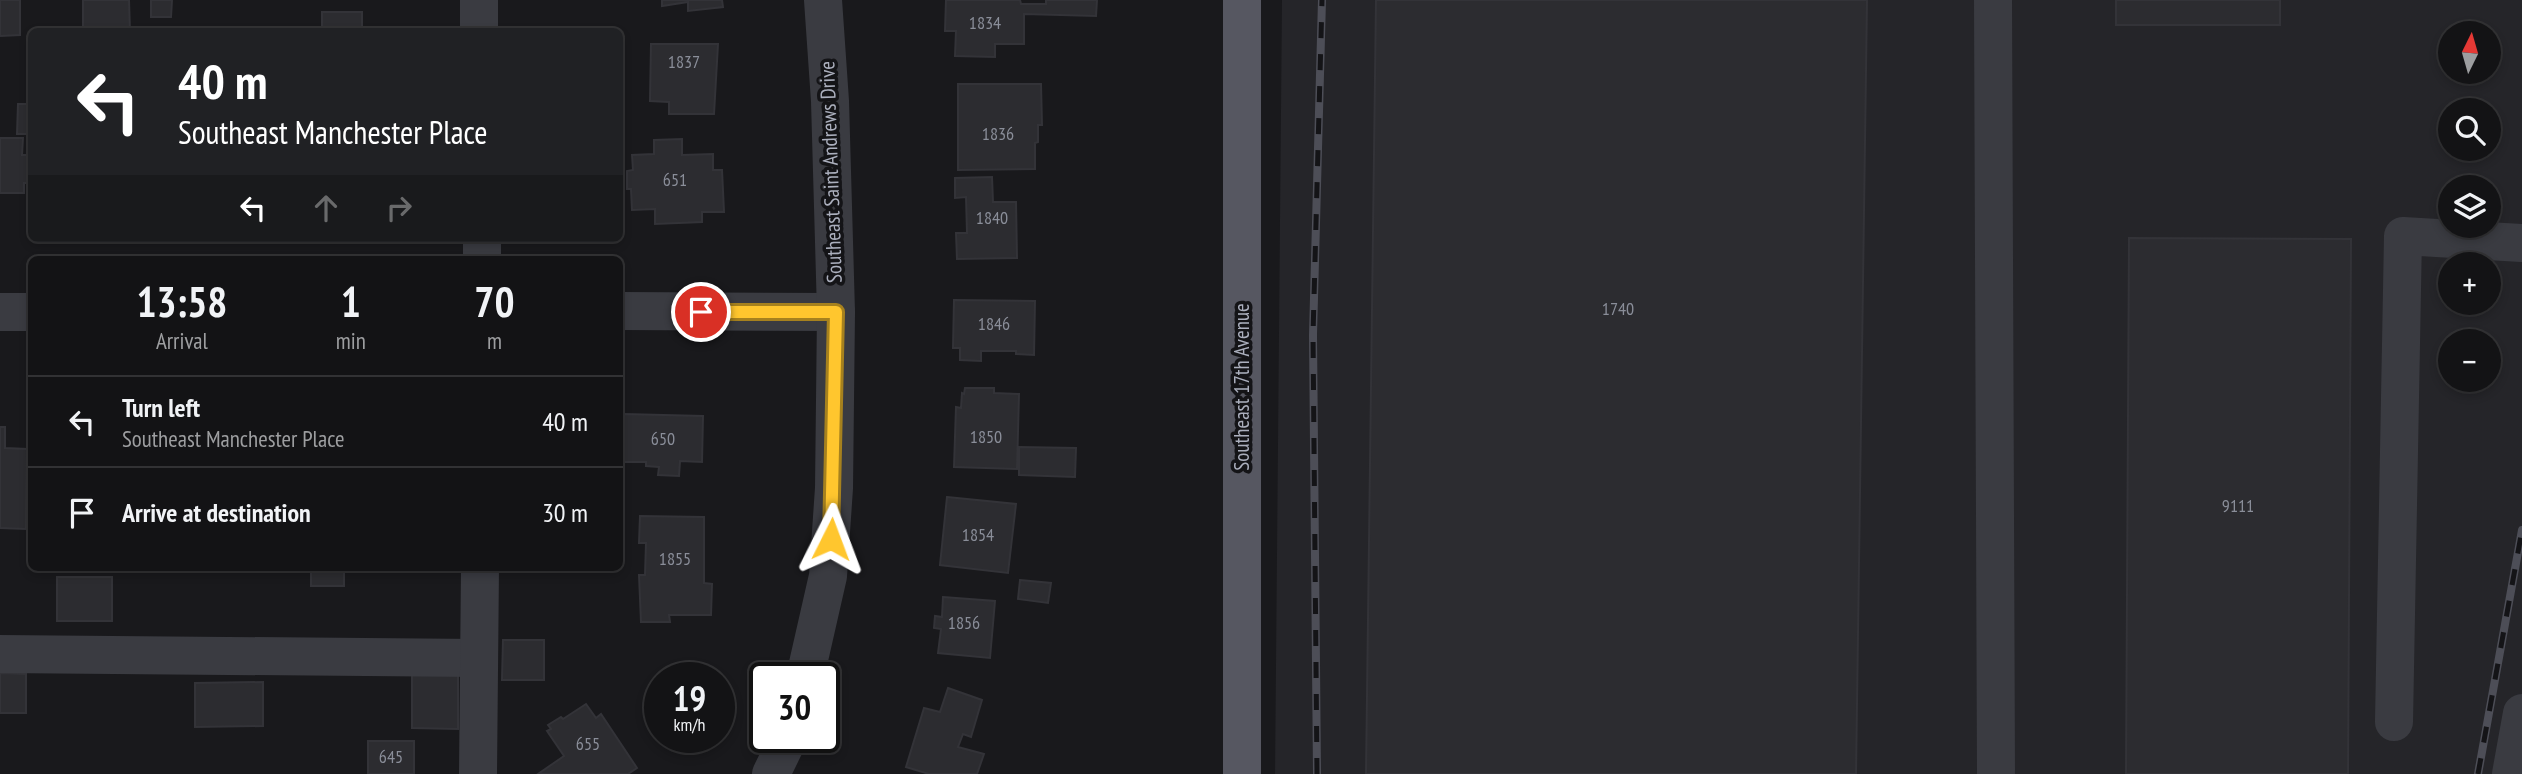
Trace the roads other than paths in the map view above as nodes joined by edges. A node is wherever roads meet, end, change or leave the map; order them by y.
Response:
1 (479, 0) edge
2 (823, 0) edge
3 (1242, 0) edge
4 (1993, 0) edge
5 (479, 28) edge
6 (2522, 243) edge
7 (623, 311) edge
8 (0, 312) edge
9 (28, 312) edge
10 (836, 312) junction
11 (480, 571) edge
12 (0, 654) edge
13 (479, 657) junction
14 (808, 662) edge
15 (2522, 713) edge
16 (2394, 722) dead end
17 (781, 753) edge
18 (478, 774) edge
19 (771, 774) edge
20 (1242, 774) edge
21 (1996, 774) edge
22 (2511, 774) edge

1 - 5 street
2 - 10 street, Southeast Saint Andrews Drive
3 - 20 main road, Southeast 17th Avenue
4 - 21 street
6 - 16 street
7 - 10 street
8 - 9 street
10 - 14 street, Southeast Saint Andrews Drive
11 - 13 street
12 - 13 street
13 - 18 street
15 - 22 street
17 - 19 street

